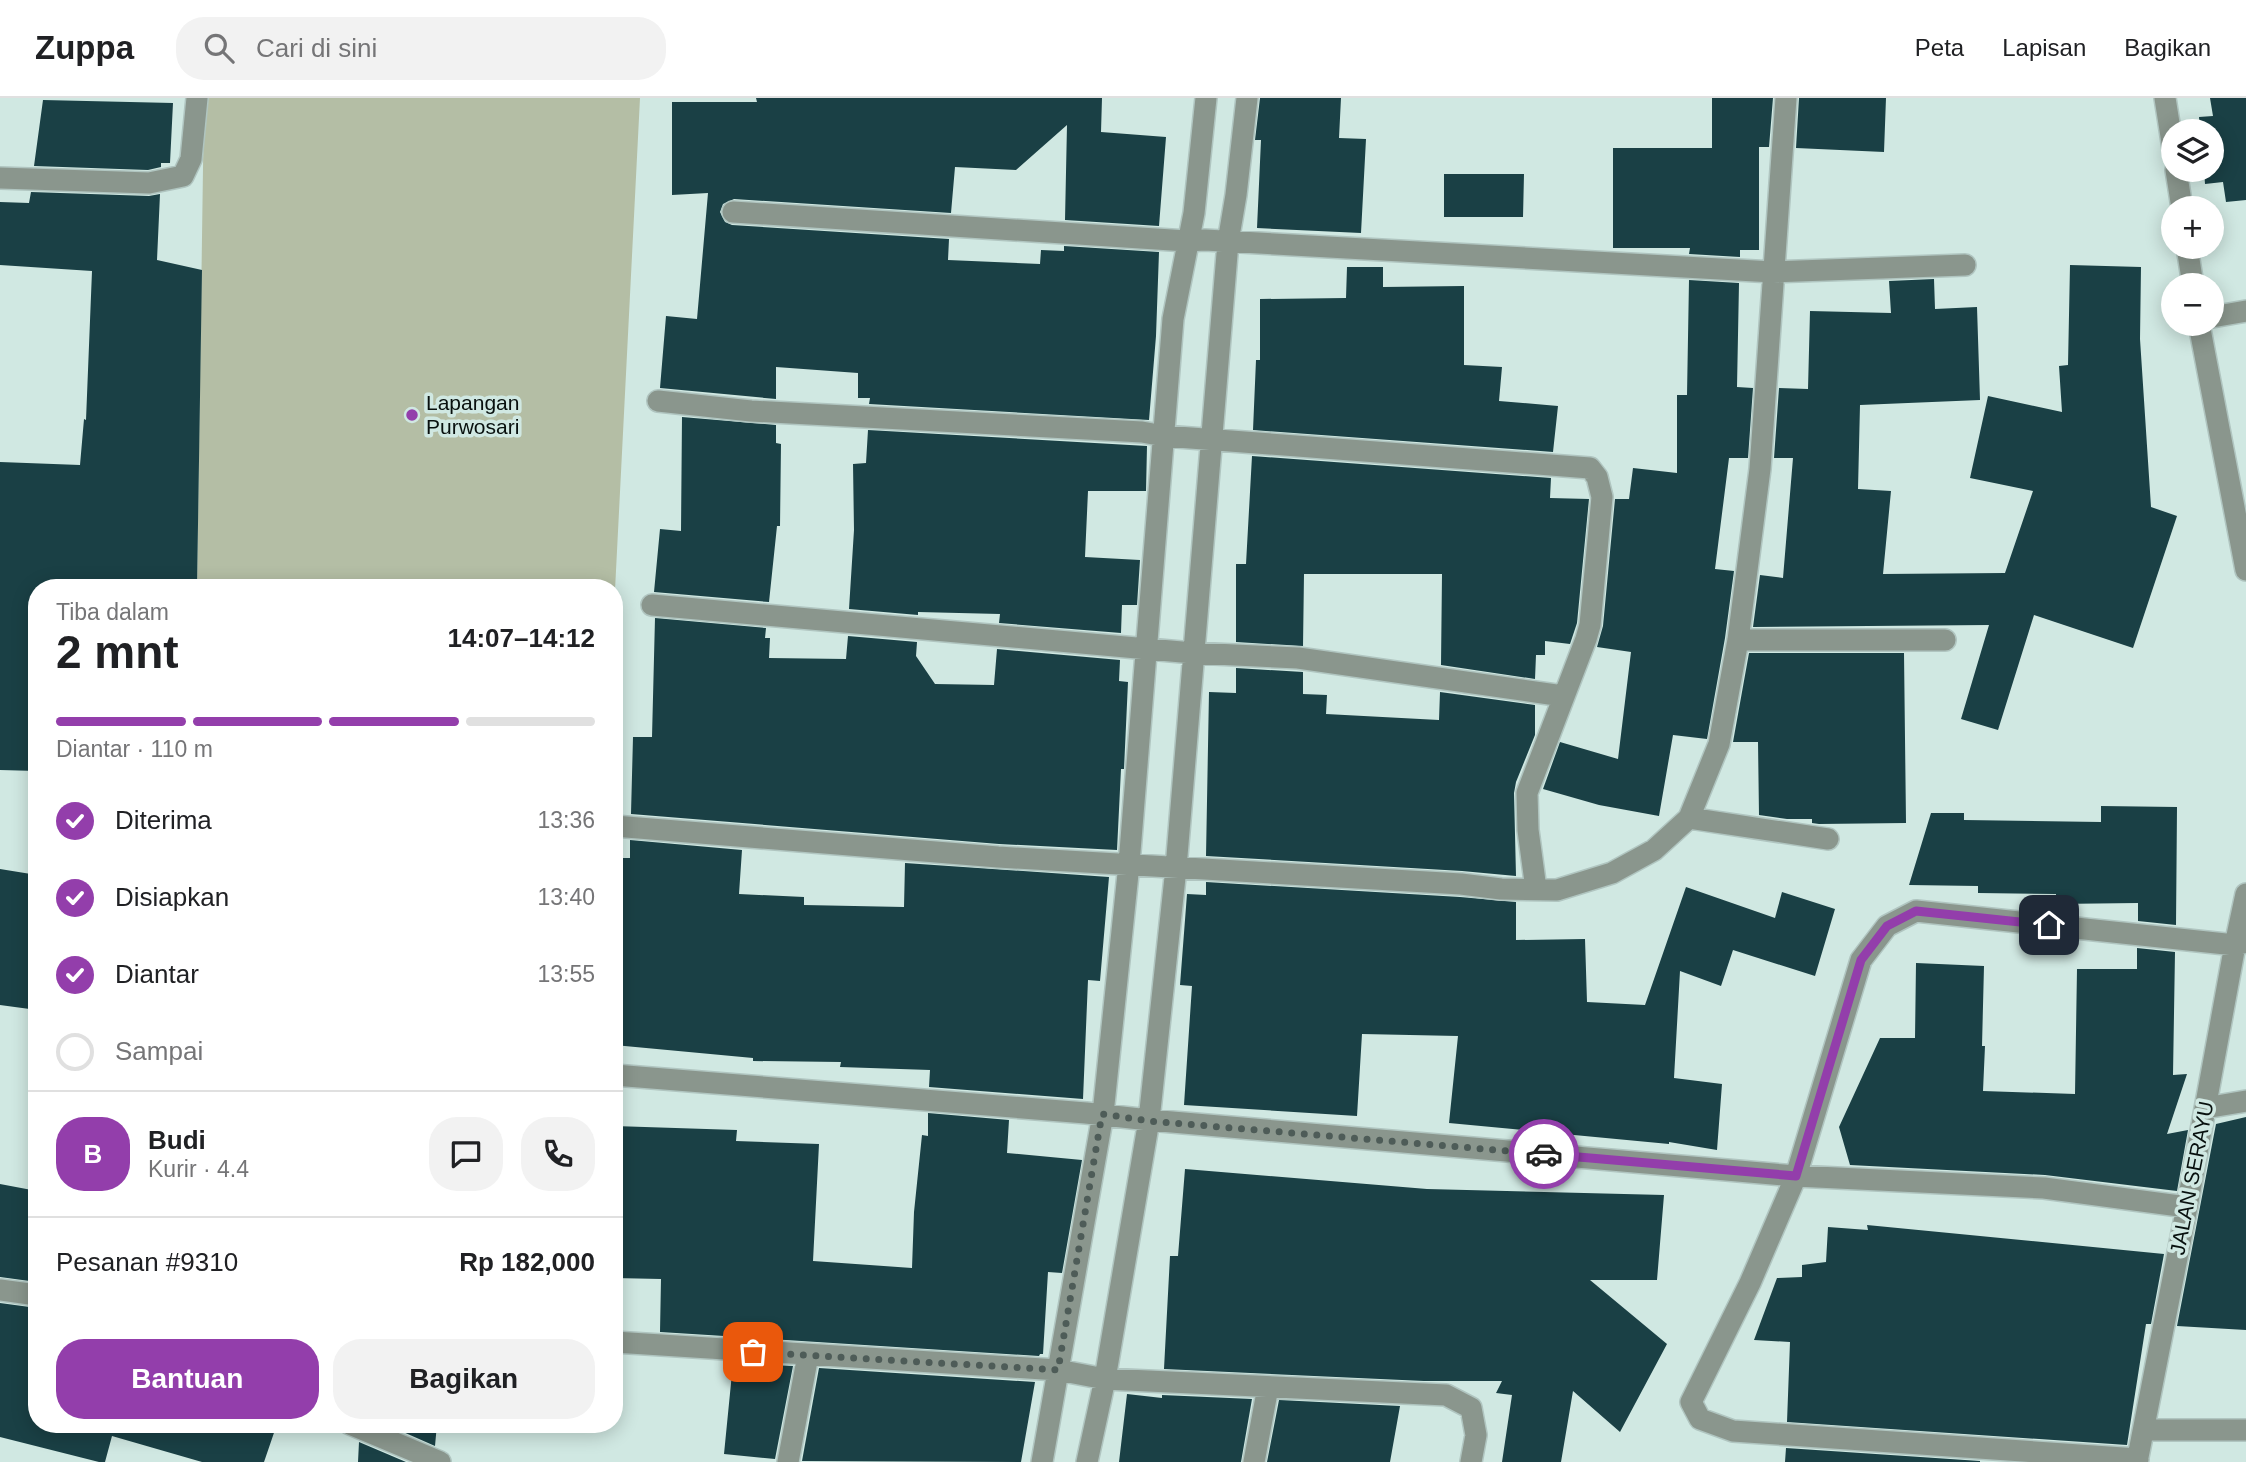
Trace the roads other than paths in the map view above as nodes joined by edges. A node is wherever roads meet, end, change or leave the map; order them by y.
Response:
1 (197, 98) edge
2 (1206, 98) edge
3 (1247, 98) edge
4 (1786, 98) edge
5 (2165, 98) edge
6 (2168, 119) edge
7 (0, 178) edge
8 (733, 212) dead end
9 (1187, 241) junction
10 (1228, 242) junction
11 (1965, 265) dead end
12 (1773, 272) junction
13 (2246, 311) edge
14 (2224, 315) edge
15 (2201, 336) edge
16 (658, 401) dead end
17 (1164, 436) junction
18 (1210, 439) junction
19 (2246, 570) edge
20 (652, 605) dead end
21 (1738, 640) junction
22 (1945, 640) dead end
23 (1147, 649) junction
24 (1193, 653) junction
25 (1563, 696) junction
26 (1689, 818) junction
27 (623, 827) edge
28 (1828, 839) dead end
29 (1129, 864) junction
30 (1176, 868) junction
31 (1536, 889) junction
32 (2246, 894) edge
33 (2240, 943) edge
34 (623, 1075) edge
35 (2246, 1101) edge
36 (2206, 1108) junction
37 (1102, 1114) junction
38 (1149, 1121) junction
39 (1796, 1176) junction
40 (2187, 1207) junction
41 (0, 1290) edge
42 (28, 1294) edge
43 (623, 1343) edge
44 (808, 1355) junction
45 (1058, 1370) junction
46 (1105, 1379) junction
47 (1268, 1387) junction
48 (2144, 1430) junction
49 (2246, 1430) edge
50 (371, 1433) edge
51 (2138, 1461) edge
52 (440, 1462) edge
53 (788, 1462) edge
54 (1042, 1462) edge
55 (1087, 1462) edge
56 (1254, 1462) edge
57 (1471, 1462) edge

1 - 7 street
2 - 9 street
3 - 10 street
4 - 12 street
5 - 6 street
8 - 9 street
9 - 10 street
9 - 17 street
10 - 12 street
10 - 18 street
11 - 12 street
12 - 21 street
13 - 14 street
15 - 19 street
16 - 17 street
17 - 18 street
17 - 23 street
18 - 24 street
18 - 25 street
20 - 23 street
21 - 22 street
21 - 26 street
23 - 24 street
23 - 29 street
24 - 25 street
24 - 30 street
25 - 31 street
26 - 28 street
26 - 31 street
27 - 29 street
29 - 30 street
29 - 37 street
30 - 31 street
30 - 38 street
32 - 33 street, JALAN SERAYU
33 - 36 street, JALAN SERAYU
33 - 39 street
34 - 37 street
35 - 36 street
36 - 40 street, JALAN SERAYU
37 - 38 street
37 - 45 street
38 - 39 street
38 - 46 street
39 - 40 street
39 - 51 street
40 - 48 street, JALAN SERAYU
41 - 42 street
43 - 44 street
44 - 45 street
44 - 53 street
45 - 46 street
45 - 54 street
46 - 47 street
46 - 55 street
47 - 56 street
47 - 57 street
48 - 49 street
48 - 51 street, JALAN SERAYU
50 - 52 street

